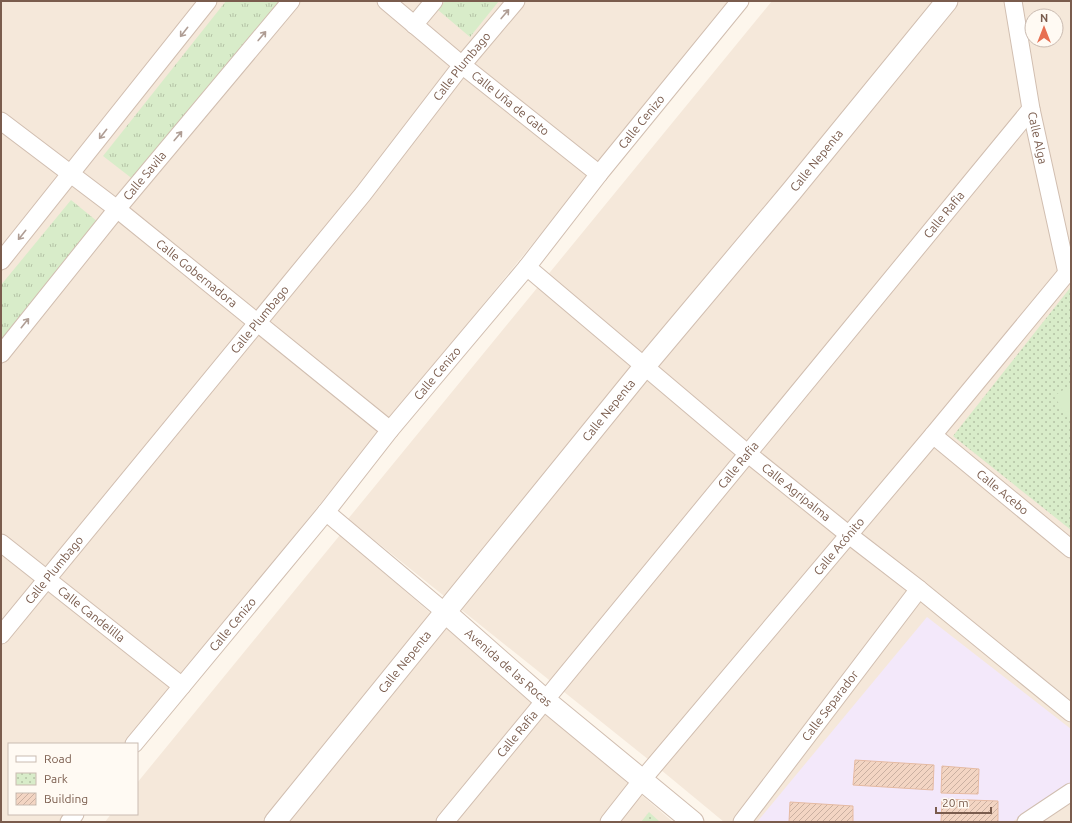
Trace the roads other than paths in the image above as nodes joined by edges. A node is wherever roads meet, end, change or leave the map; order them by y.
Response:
1 (208, 1) edge
2 (291, 1) edge
3 (386, 1) edge
4 (434, 1) edge
5 (516, 1) edge
6 (740, 1) edge
7 (947, 1) edge
8 (1013, 1) edge
9 (414, 25) junction
10 (462, 65) junction
11 (1032, 109) junction
12 (1, 121) edge
13 (71, 174) junction
14 (599, 174) junction
15 (117, 209) junction
16 (1, 261) edge
17 (526, 267) junction
18 (1069, 274) edge
19 (256, 323) junction
20 (1, 354) edge
21 (644, 367) junction
22 (390, 430) junction
23 (933, 435) junction
24 (747, 453) junction
25 (326, 512) junction
26 (849, 535) junction
27 (1, 543) edge
28 (1071, 549) edge
29 (46, 579) junction
30 (919, 589) junction
31 (446, 613) junction
32 (1, 635) edge
33 (182, 686) junction
34 (545, 700) junction
35 (1071, 713) edge
36 (135, 743) edge
37 (642, 780) junction
38 (1071, 792) edge
39 (275, 822) edge
40 (445, 822) edge
41 (609, 822) edge
42 (693, 822) edge
43 (742, 822) edge
44 (1026, 822) edge

1 -> 13 street
15 -> 2 street, Calle Savila
3 - 9 street, Calle Uña de Gato
4 - 9 street
10 -> 5 street, Calle Plumbago
6 - 14 street, Calle Cenizo
7 - 21 street, Calle Nepenta
8 - 11 street, Calle Alga
9 - 10 street, Calle Uña de Gato
10 - 14 street, Calle Uña de Gato
10 - 19 street, Calle Plumbago
11 - 18 street, Calle Alga
11 - 24 street, Calle Rafia
12 - 13 street, Calle Gobernadora
13 - 15 street, Calle Gobernadora
13 -> 16 street
14 - 17 street, Calle Cenizo
15 - 19 street, Calle Gobernadora
20 -> 15 street, Calle Savila
17 - 21 street, Calle Agripalma
17 - 22 street, Calle Cenizo
18 - 23 street, Calle Acónito
19 - 22 street, Calle Gobernadora
19 - 29 street, Calle Plumbago
21 - 24 street, Calle Agripalma
21 - 31 street, Calle Nepenta
22 - 25 street, Calle Cenizo
23 - 26 street, Calle Acónito
23 - 28 street, Calle Acebo
24 - 26 street, Calle Agripalma
24 - 34 street, Calle Rafia
25 - 31 street, Avenida de las Rocas
25 - 33 street, Calle Cenizo
26 - 30 street, Calle Agripalma
26 - 37 street, Calle Acónito
27 - 29 street, Calle Candelilla
29 - 32 street, Calle Plumbago
29 - 33 street, Calle Candelilla
30 - 35 street, Calle Agripalma
30 - 43 street, Calle Separador
31 - 34 street, Avenida de las Rocas
31 - 39 street, Calle Nepenta
33 - 36 street, Calle Cenizo
34 - 37 street, Avenida de las Rocas
34 - 40 street, Calle Rafia
37 - 41 street, Calle Acónito
37 - 42 street, Avenida de las Rocas
38 - 44 street

